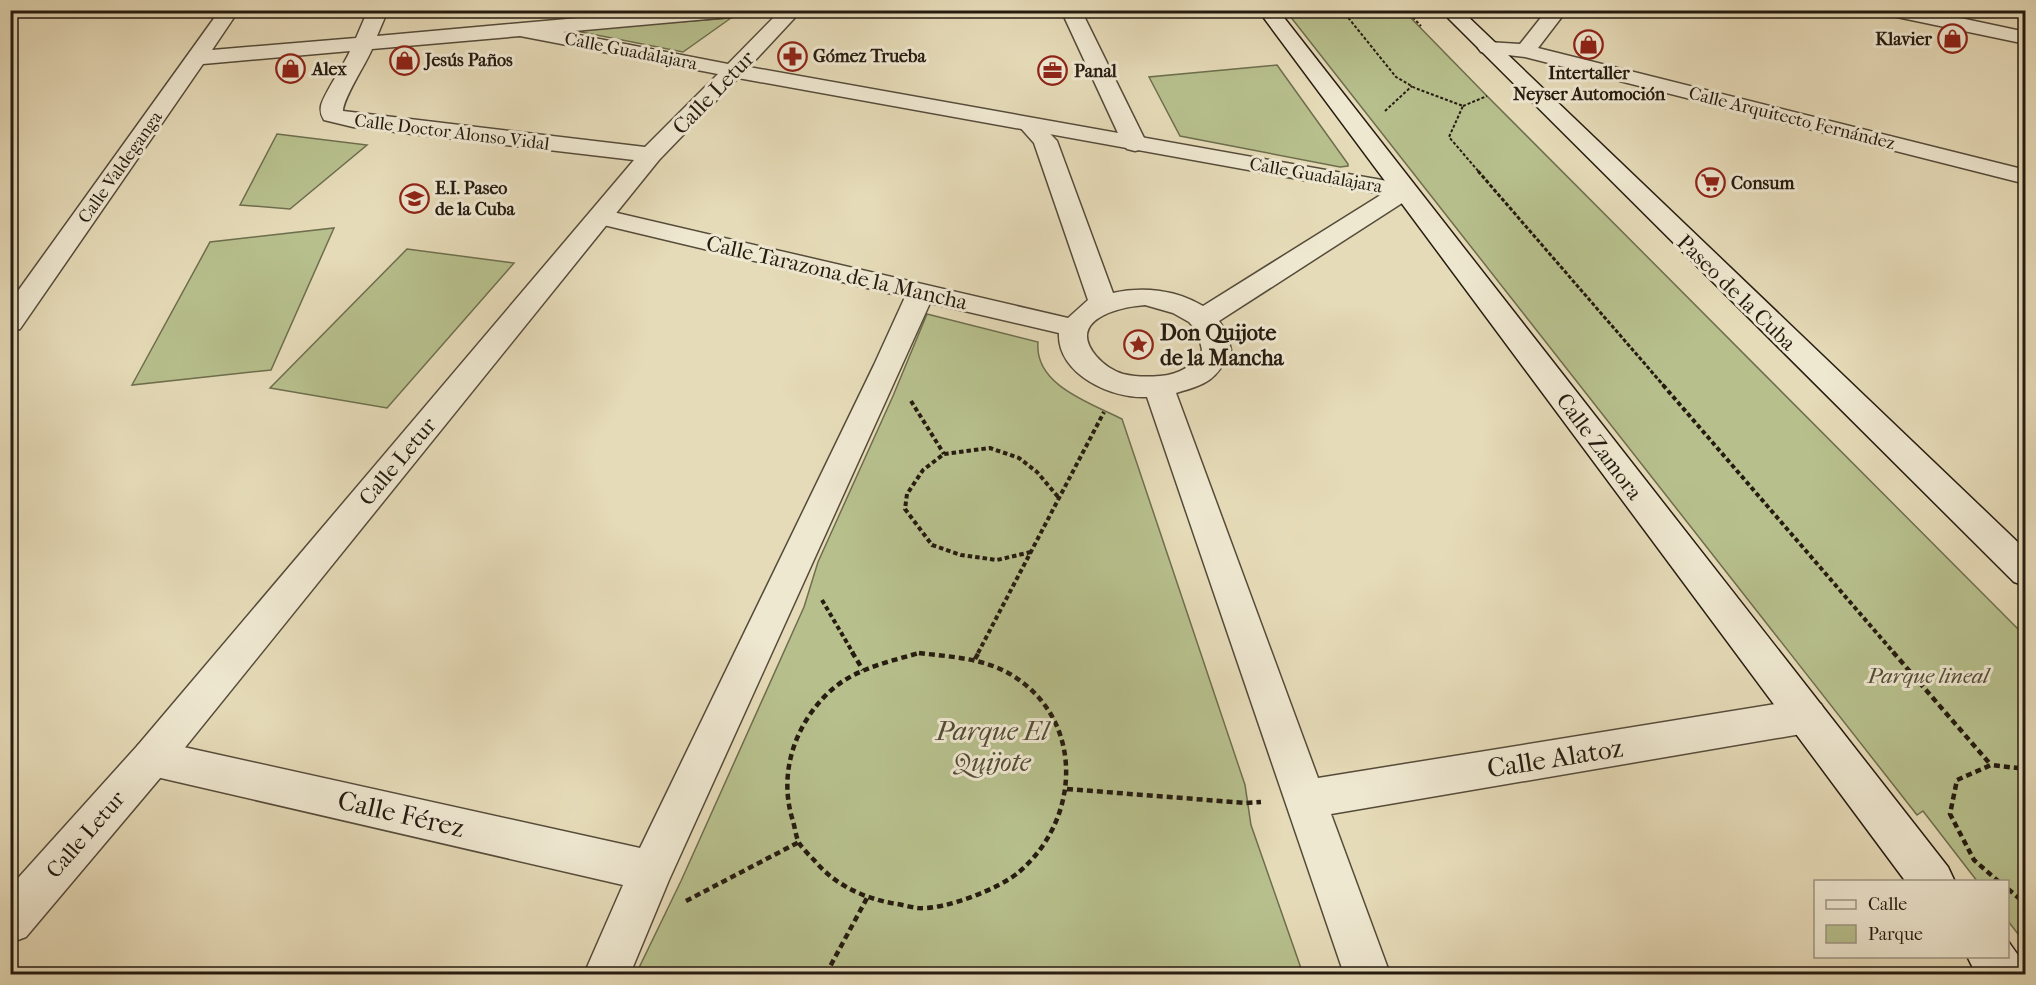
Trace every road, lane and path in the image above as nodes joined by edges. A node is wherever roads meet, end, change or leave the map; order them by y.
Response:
1 (230, 10) edge
2 (378, 10) edge
3 (741, 10) edge
4 (793, 10) edge
5 (1071, 10) edge
6 (1267, 10) edge
7 (1342, 10) edge
8 (1558, 10) edge
9 (1892, 10) edge
10 (1440, 13) edge
11 (554, 18) edge
12 (517, 29) junction
13 (2025, 38) edge
14 (362, 45) junction
15 (1488, 48) junction
16 (1525, 51) junction
17 (197, 58) junction
18 (733, 71) junction
19 (1412, 87) junction
20 (1486, 96) dead end
21 (1463, 106) junction
22 (1378, 118) dead end
23 (1029, 125) junction
24 (1135, 144) junction
25 (651, 155) junction
26 (2025, 177) edge
27 (1404, 191) junction
28 (600, 217) junction
29 (921, 292) junction
30 (1103, 303) junction
31 (1203, 319) junction
32 (10, 322) edge
33 (1074, 328) junction
34 (889, 365) junction
35 (1119, 384) junction
36 (1159, 388) junction
37 (944, 454) junction
38 (1059, 498) junction
39 (1031, 552) junction
40 (797, 557) junction
41 (2025, 572) edge
42 (975, 658) junction
43 (863, 669) junction
44 (1807, 716) junction
45 (152, 758) junction
46 (1991, 765) junction
47 (2025, 769) edge
48 (1067, 789) junction
49 (1304, 799) junction
50 (800, 842) junction
51 (651, 870) junction
52 (1931, 880) edge
53 (1997, 880) edge
54 (2009, 891) edge
55 (867, 898) junction
56 (2025, 904) edge
57 (10, 921) edge
58 (625, 932) junction
59 (1991, 958) edge
60 (607, 975) edge
61 (825, 975) edge
62 (1367, 975) edge
63 (2004, 975) edge

1 - 17 street, Calle Valdeganga
2 - 14 street, Calle Doctor Alonso Vidal
3 - 11 street
4 - 18 street, Calle Letur
5 - 24 street
6 - 27 street, Calle Zamora
7 - 19 path
8 - 16 street
9 - 13 street
10 - 15 street
11 - 12 street
12 - 14 street
12 - 18 street, Calle Guadalajara
14 - 17 street
14 - 25 street, Calle Doctor Alonso Vidal
15 - 16 street, Calle Arquitecto Fernández
15 - 41 street, Paseo de la Cuba
16 - 26 street, Calle Arquitecto Fernández
17 - 32 street, Calle Valdeganga
18 - 23 street, Calle Guadalajara
18 - 25 street, Calle Letur
19 - 21 path
19 - 22 path
20 - 21 path
21 - 46 path
23 - 24 street, Calle Guadalajara
23 - 30 street
24 - 27 street, Calle Guadalajara
25 - 28 street, Calle Letur
27 - 31 street, Calle Guadalajara
27 - 44 street, Calle Zamora
28 - 29 street, Calle Tarazona de la Mancha
28 - 45 street, Calle Letur
29 - 33 street, Calle Tarazona de la Mancha
29 - 34 street
30 - 31 street
30 - 33 street
31 - 36 street
33 - 35 street
34 - 37 path
34 - 40 street
35 - 36 street
35 - 38 path
36 - 49 street
37 - 38 path
37 - 39 path
38 - 39 path
39 - 42 path
40 - 43 path
40 - 51 street
42 - 43 path
42 - 48 path
43 - 50 path
44 - 49 street, Calle Alatoz
44 - 52 street, Calle Zamora
45 - 51 street, Calle Férez
45 - 57 street, Calle Letur
46 - 47 path
46 - 53 path
48 - 49 path
48 - 55 path
49 - 62 street
50 - 55 path
50 - 58 path
51 - 58 street
54 - 56 path
55 - 61 path
58 - 60 street
59 - 63 street

